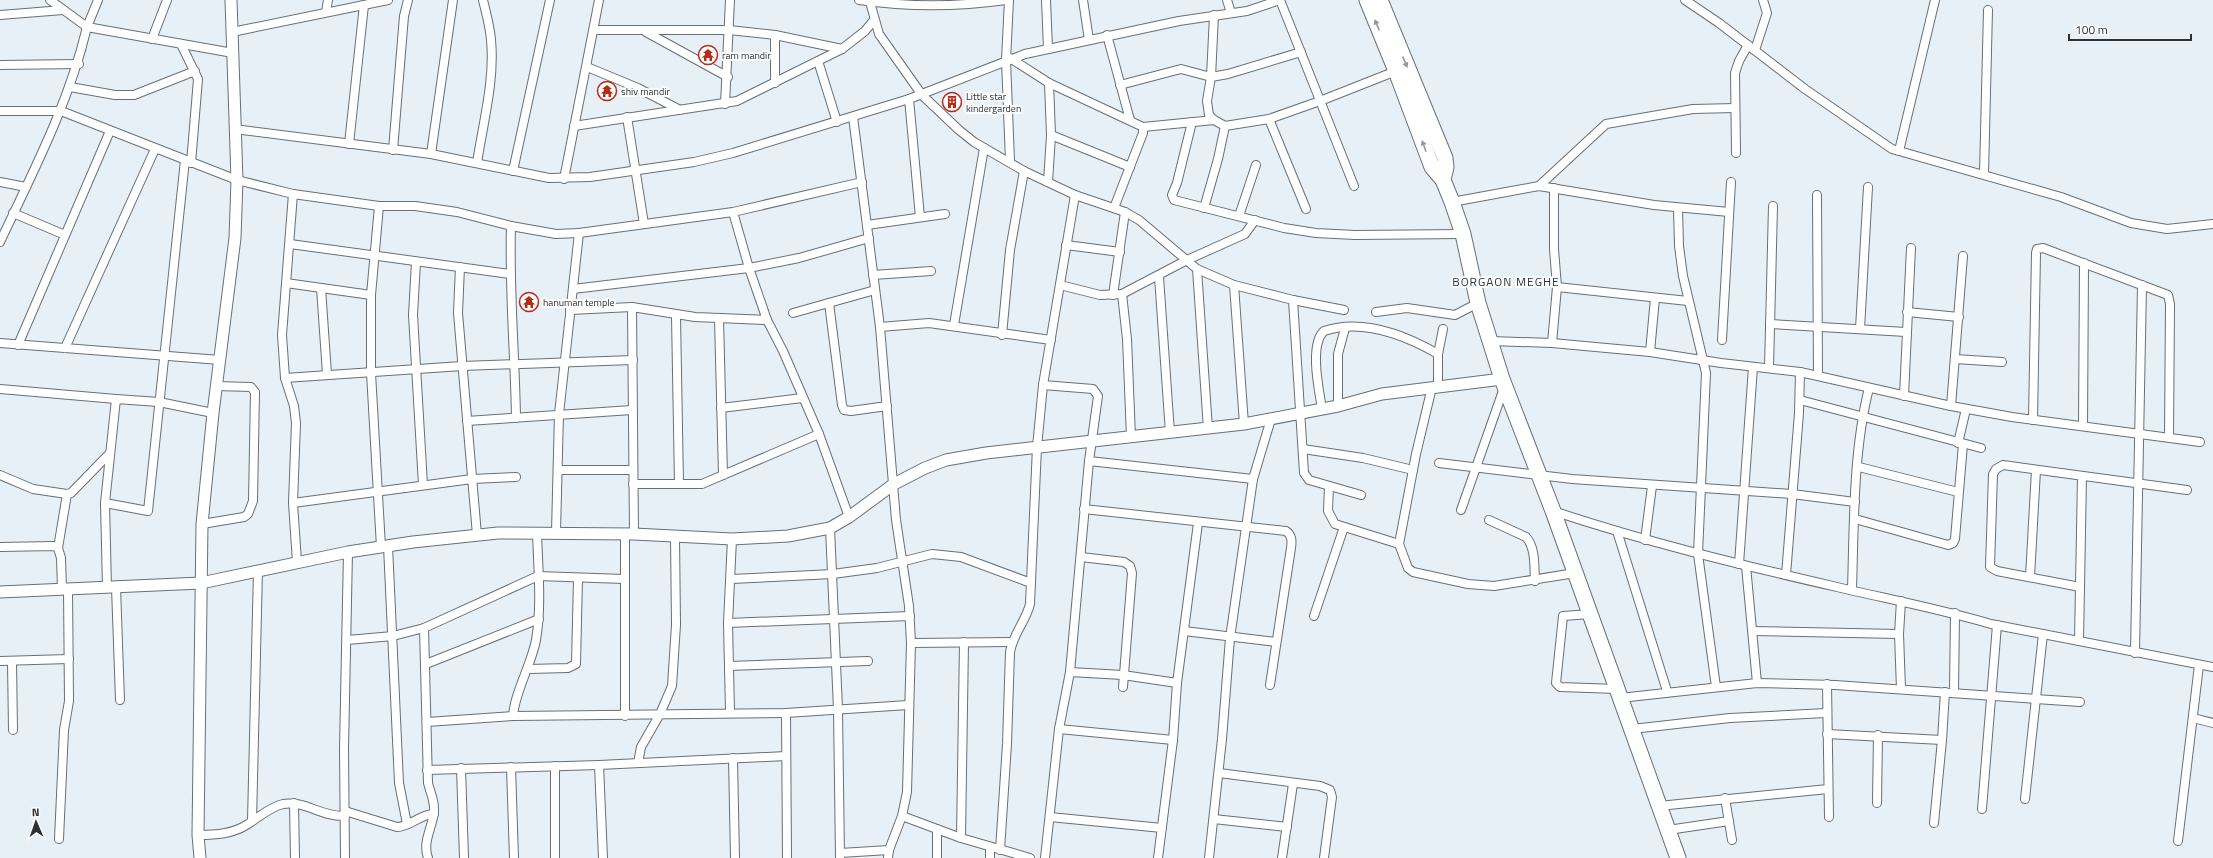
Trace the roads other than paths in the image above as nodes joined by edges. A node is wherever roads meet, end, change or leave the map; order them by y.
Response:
1 (50, 0) edge
2 (98, 0) edge
3 (167, 0) edge
4 (231, 0) edge
5 (328, 0) edge
6 (388, 0) edge
7 (408, 0) edge
8 (453, 0) edge
9 (483, 0) edge
10 (550, 0) edge
11 (599, 0) edge
12 (730, 0) edge
13 (858, 0) edge
14 (1003, 0) edge
15 (1046, 0) edge
16 (1083, 0) edge
17 (1227, 0) edge
18 (1280, 0) edge
19 (1367, 0) edge
20 (1380, 0) edge
21 (1685, 0) edge
22 (1763, 0) edge
23 (1935, 0) edge
24 (870, 2) junction
25 (953, 3) edge
26 (364, 4) junction
27 (63, 10) junction
28 (1988, 10) dead end
29 (326, 12) junction
30 (1231, 13) junction
31 (1214, 14) junction
32 (0, 15) edge
33 (874, 20) junction
34 (87, 27) junction
35 (595, 30) junction
36 (729, 30) junction
37 (645, 31) junction
38 (232, 32) junction
39 (775, 35) junction
40 (1107, 35) junction
41 (152, 38) junction
42 (1089, 40) junction
43 (181, 44) junction
44 (1751, 48) junction
45 (842, 49) junction
46 (1048, 49) junction
47 (1301, 52) junction
48 (233, 53) junction
49 (1008, 59) junction
50 (818, 61) junction
51 (78, 64) junction
52 (0, 65) edge
53 (587, 67) junction
54 (195, 70) junction
55 (1396, 70) junction
56 (728, 77) junction
57 (1211, 77) junction
58 (775, 83) junction
59 (1049, 83) junction
60 (1120, 85) junction
61 (70, 87) junction
62 (922, 95) junction
63 (909, 99) junction
64 (1320, 101) junction
65 (725, 104) junction
66 (1735, 108) junction
67 (680, 110) junction
68 (0, 111) edge
69 (61, 111) junction
70 (627, 117) junction
71 (853, 117) junction
72 (1269, 119) junction
73 (1130, 120) junction
74 (1214, 120) junction
75 (837, 122) junction
76 (1192, 122) junction
77 (574, 126) junction
78 (1225, 126) junction
79 (1143, 127) junction
80 (234, 129) junction
81 (110, 131) junction
82 (1051, 135) junction
83 (349, 144) junction
84 (984, 148) junction
85 (155, 149) junction
86 (393, 150) junction
87 (1898, 151) junction
88 (1736, 153) dead end
89 (431, 154) junction
90 (188, 161) junction
91 (1010, 161) junction
92 (477, 163) junction
93 (1256, 165) dead end
94 (1130, 167) junction
95 (512, 171) junction
96 (636, 171) junction
97 (1024, 171) junction
98 (1984, 174) junction
99 (564, 179) junction
100 (237, 180) junction
101 (1443, 180) junction
102 (0, 182) edge
103 (862, 182) junction
104 (1048, 182) junction
105 (1731, 182) dead end
106 (1354, 186) dead end
107 (1539, 186) junction
108 (26, 187) junction
109 (1868, 187) dead end
110 (1554, 188) junction
111 (293, 194) junction
112 (1075, 195) junction
113 (1817, 195) dead end
114 (1452, 202) junction
115 (379, 206) junction
116 (1773, 206) dead end
117 (1114, 208) junction
118 (1204, 208) junction
119 (1678, 208) junction
120 (1306, 209) dead end
121 (733, 212) junction
122 (1125, 212) junction
123 (1729, 212) junction
124 (13, 213) junction
125 (945, 214) dead end
126 (1239, 216) junction
127 (920, 217) junction
128 (1255, 220) junction
129 (644, 224) junction
130 (2213, 224) edge
131 (867, 225) junction
132 (511, 226) junction
133 (579, 233) junction
134 (1463, 234) junction
135 (65, 235) junction
136 (869, 238) junction
137 (0, 242) edge
138 (290, 244) junction
139 (1066, 245) junction
140 (1911, 248) dead end
141 (1120, 252) junction
142 (376, 256) junction
143 (1963, 256) dead end
144 (1187, 260) junction
145 (416, 262) junction
146 (2084, 263) junction
147 (460, 268) junction
148 (749, 268) junction
149 (1197, 269) junction
150 (931, 271) dead end
151 (510, 274) junction
152 (874, 275) junction
153 (1159, 277) junction
154 (286, 283) junction
155 (1060, 285) junction
156 (1234, 285) junction
157 (2142, 285) junction
158 (1557, 287) junction
159 (321, 288) junction
160 (572, 289) junction
161 (875, 290) junction
162 (1122, 294) junction
163 (371, 295) junction
164 (1113, 295) junction
165 (1655, 298) junction
166 (1293, 300) junction
167 (1688, 301) junction
168 (829, 303) junction
169 (1478, 303) junction
170 (632, 307) junction
171 (570, 310) junction
172 (1344, 310) dead end
173 (1376, 312) dead end
174 (1907, 312) junction
175 (793, 313) dead end
176 (676, 316) junction
177 (1959, 317) junction
178 (719, 319) junction
179 (767, 320) junction
180 (1770, 324) junction
181 (954, 325) junction
182 (880, 327) junction
183 (1818, 327) junction
184 (1345, 328) junction
185 (1443, 329) dead end
186 (1860, 329) junction
187 (1906, 332) junction
188 (1002, 335) junction
189 (1051, 340) junction
190 (1722, 340) dead end
191 (1491, 341) junction
192 (0, 343) edge
193 (1552, 343) junction
194 (18, 345) junction
195 (65, 348) junction
196 (1650, 352) junction
197 (1438, 354) junction
198 (165, 356) junction
199 (1955, 359) junction
200 (220, 360) junction
201 (633, 360) junction
202 (1703, 360) junction
203 (564, 362) junction
204 (2002, 362) dead end
205 (515, 363) junction
206 (462, 366) junction
207 (1753, 367) junction
208 (1769, 368) junction
209 (415, 369) junction
210 (371, 372) junction
211 (1800, 372) junction
212 (328, 374) junction
213 (1818, 375) junction
214 (285, 378) junction
215 (1504, 382) junction
216 (1043, 385) junction
217 (216, 386) junction
218 (1435, 386) junction
219 (1869, 388) junction
220 (0, 389) edge
221 (1904, 396) junction
222 (802, 398) junction
223 (116, 399) junction
224 (1800, 400) junction
225 (160, 402) junction
226 (887, 406) junction
227 (1338, 406) junction
228 (1951, 406) junction
229 (721, 408) junction
230 (1322, 409) junction
231 (1966, 409) junction
232 (632, 410) junction
233 (213, 413) junction
234 (559, 414) junction
235 (1300, 414) junction
236 (1862, 417) junction
237 (516, 418) junction
238 (1271, 419) junction
239 (2033, 420) junction
240 (467, 421) junction
241 (1244, 424) junction
242 (2083, 426) junction
243 (1208, 429) junction
244 (1170, 433) junction
245 (2140, 433) junction
246 (819, 434) junction
247 (1131, 437) junction
248 (2169, 437) junction
249 (1092, 440) junction
250 (2200, 442) dead end
251 (1961, 443) junction
252 (1037, 447) junction
253 (1981, 448) dead end
254 (1304, 449) junction
255 (110, 453) junction
256 (1089, 461) junction
257 (1439, 463) dead end
258 (1476, 467) junction
259 (1858, 467) junction
260 (558, 470) junction
261 (633, 470) junction
262 (1413, 470) junction
263 (2036, 470) junction
264 (0, 475) edge
265 (722, 475) junction
266 (1540, 476) junction
267 (2082, 476) junction
268 (516, 477) dead end
269 (472, 479) junction
270 (1253, 479) junction
271 (633, 484) junction
272 (679, 484) junction
273 (894, 484) junction
274 (2140, 484) junction
275 (423, 485) junction
276 (1329, 486) junction
277 (1652, 486) junction
278 (1700, 489) junction
279 (2187, 490) dead end
280 (1744, 491) junction
281 (377, 492) junction
282 (1958, 492) junction
283 (67, 494) junction
284 (1361, 494) dead end
285 (1792, 494) junction
286 (1855, 502) junction
287 (105, 503) junction
288 (293, 504) junction
289 (1084, 509) junction
290 (1461, 510) dead end
291 (1553, 511) junction
292 (849, 517) junction
293 (1855, 519) junction
294 (1489, 520) dead end
295 (1198, 523) junction
296 (202, 524) junction
297 (1344, 527) junction
298 (830, 528) junction
299 (1247, 528) junction
300 (1617, 531) junction
301 (537, 532) junction
302 (556, 532) junction
303 (630, 533) junction
304 (477, 535) junction
305 (675, 537) junction
306 (732, 539) junction
307 (1645, 540) junction
308 (1399, 544) junction
309 (384, 546) junction
310 (0, 547) edge
311 (58, 548) junction
312 (348, 552) junction
313 (1698, 554) junction
314 (1081, 557) junction
315 (297, 562) junction
316 (903, 562) junction
317 (1743, 565) junction
318 (258, 570) junction
319 (1575, 573) junction
320 (833, 574) junction
321 (1786, 575) junction
322 (538, 576) junction
323 (2030, 577) junction
324 (578, 578) junction
325 (624, 579) junction
326 (731, 579) junction
327 (1536, 581) junction
328 (201, 583) junction
329 (1031, 583) junction
330 (111, 587) junction
331 (2080, 587) junction
332 (65, 589) junction
333 (1852, 590) junction
334 (0, 592) edge
335 (1901, 601) junction
336 (1590, 614) junction
337 (1955, 614) junction
338 (910, 616) junction
339 (1314, 616) dead end
340 (539, 618) junction
341 (834, 618) junction
342 (728, 623) junction
343 (1997, 625) junction
344 (424, 628) junction
345 (1184, 631) junction
346 (1753, 631) junction
347 (1899, 634) junction
348 (2043, 634) junction
349 (393, 636) junction
350 (1230, 638) junction
351 (347, 640) junction
352 (2080, 641) junction
353 (964, 642) junction
354 (1012, 642) junction
355 (1276, 642) junction
356 (911, 643) junction
357 (2135, 653) junction
358 (69, 659) junction
359 (0, 661) edge
360 (12, 661) junction
361 (868, 661) dead end
362 (836, 662) junction
363 (426, 664) junction
364 (2199, 665) junction
365 (729, 666) junction
366 (2213, 667) edge
367 (529, 669) junction
368 (1070, 672) junction
369 (1123, 675) junction
370 (1177, 683) junction
371 (1757, 683) junction
372 (1827, 684) junction
373 (1270, 685) dead end
374 (1123, 686) dead end
375 (1716, 687) junction
376 (1901, 689) junction
377 (1667, 691) junction
378 (1945, 692) junction
379 (1954, 692) junction
380 (1619, 693) junction
381 (1992, 696) junction
382 (2037, 699) junction
383 (120, 700) dead end
384 (2080, 702) dead end
385 (908, 705) junction
386 (838, 709) junction
387 (730, 712) junction
388 (786, 713) junction
389 (1826, 713) junction
390 (660, 714) junction
391 (513, 716) junction
392 (625, 716) junction
393 (2193, 718) junction
394 (427, 722) junction
395 (2213, 723) edge
396 (1059, 729) junction
397 (1632, 729) junction
398 (13, 730) dead end
399 (1827, 734) junction
400 (1878, 735) junction
401 (1173, 740) junction
402 (1942, 740) junction
403 (786, 756) junction
404 (733, 758) junction
405 (638, 763) junction
406 (599, 765) junction
407 (555, 766) junction
408 (511, 767) junction
409 (461, 768) junction
410 (427, 770) junction
411 (1219, 773) junction
412 (1293, 784) junction
413 (1828, 790) junction
414 (1725, 798) junction
415 (2025, 798) dead end
416 (294, 803) junction
417 (1877, 803) dead end
418 (1659, 806) junction
419 (1982, 809) dead end
420 (345, 814) junction
421 (434, 814) junction
422 (902, 816) junction
423 (1050, 817) junction
424 (1829, 818) dead end
425 (1214, 819) junction
426 (252, 821) junction
427 (1729, 821) junction
428 (1934, 823) dead end
429 (408, 824) junction
430 (1287, 827) junction
431 (1162, 828) junction
432 (937, 830) junction
433 (1668, 830) junction
434 (198, 835) junction
435 (961, 838) junction
436 (59, 839) dead end
437 (1732, 840) dead end
438 (2178, 842) dead end
439 (990, 847) junction
440 (1000, 850) junction
441 (889, 854) edge
442 (840, 856) edge
443 (200, 858) edge
444 (295, 858) edge
445 (345, 858) edge
446 (428, 858) edge
447 (464, 858) edge
448 (514, 858) edge
449 (555, 858) edge
450 (603, 858) edge
451 (734, 858) edge
452 (787, 858) edge
453 (937, 858) edge
454 (990, 858) edge
455 (1030, 858) edge
456 (1045, 858) edge
457 (1158, 858) edge
458 (1210, 858) edge
459 (1282, 858) edge
460 (1324, 858) edge
461 (1678, 858) edge

1 - 27 street
2 - 34 street
3 - 41 street
4 - 38 street
5 - 29 street
6 - 26 street
7 - 86 street
8 - 89 street
9 - 92 street
10 - 95 street
11 - 35 street
12 - 36 street
13 - 24 street
14 - 25 street
14 - 49 street
15 - 46 street
16 - 42 street
17 - 30 street
18 - 30 street
18 - 47 street
55 -> 19 highway
20 -> 101 highway
21 - 44 street
22 - 44 street
23 - 87 street
24 - 25 street
24 - 33 street
26 - 29 street
26 - 83 street
27 - 32 street
27 - 34 street
28 - 98 street
29 - 38 street
30 - 31 street
31 - 40 street
31 - 57 street
33 - 45 street
33 - 62 street
34 - 41 street
34 - 51 street
35 - 37 street
35 - 53 street
36 - 37 street
36 - 39 street
36 - 56 street
37 - 56 street
38 - 48 street
39 - 45 street
39 - 58 street
40 - 42 street
40 - 60 street
41 - 43 street
42 - 46 street
43 - 48 street
43 - 54 street
44 - 66 street
44 - 87 street
45 - 50 street
46 - 49 street
47 - 57 street
47 - 64 street
48 - 80 street
49 - 59 street
49 - 62 street
49 - 91 street
50 - 58 street
50 - 75 street
51 - 52 street
51 - 61 street
53 - 67 street
53 - 77 street
54 - 61 street
54 - 90 street
55 - 64 street
101 -> 55 highway
56 - 65 street
57 - 60 street
57 - 74 street
58 - 65 street
59 - 73 street
59 - 82 street
60 - 73 street
61 - 69 street
62 - 63 street
62 - 84 street
63 - 71 street
63 - 127 street
64 - 72 street
64 - 106 street
65 - 67 street
66 - 88 street
66 - 107 street
67 - 70 street
68 - 69 street
69 - 81 street
69 - 108 street
70 - 77 street
70 - 96 street
71 - 75 street
71 - 103 street
72 - 78 street
72 - 120 street
73 - 79 street
74 - 76 street
74 - 78 street
75 - 96 street
76 - 79 street
76 - 118 street
77 - 99 street
78 - 118 street
79 - 94 street
80 - 83 street
80 - 100 street
81 - 85 street
81 - 135 street
82 - 94 street
82 - 104 street
83 - 86 street
84 - 91 street
84 - 181 street
85 - 90 street
85 - 195 street
86 - 89 street
87 - 98 street
89 - 92 street
90 - 100 street
90 - 198 street
91 - 97 street
92 - 95 street
93 - 126 street
94 - 117 street
95 - 99 street
96 - 99 street
96 - 129 street
97 - 104 street
97 - 188 street
98 - 130 street
100 - 111 street
100 - 200 street
101 - 114 highway
102 - 108 street
103 - 121 street
103 - 131 street
104 - 112 street
105 - 123 street
107 - 110 street
107 - 114 street
108 - 124 street
109 - 186 street
110 - 119 street
110 - 158 street
111 - 115 street
111 - 138 street
112 - 117 street
112 - 139 street
113 - 183 street
114 - 134 highway
115 - 132 street
115 - 142 street
116 - 180 street
117 - 122 street
118 - 126 street
119 - 123 street
119 - 167 street
121 - 129 street
121 - 148 street
122 - 141 street
122 - 144 street
123 - 190 street
124 - 135 street
124 - 137 street
125 - 127 street
126 - 128 street
127 - 131 street
128 - 134 street
128 - 144 street
129 - 133 street
131 - 136 street
132 - 133 street
132 - 151 street
133 - 160 street
134 - 169 highway
135 - 194 street
136 - 148 street
136 - 152 street
138 - 142 street
138 - 154 street
139 - 141 street
139 - 155 street
140 - 174 street
141 - 164 street
142 - 145 street
142 - 163 street
143 - 177 street
144 - 149 street
144 - 153 street
145 - 147 street
145 - 209 street
146 - 157 street
146 - 239 street
146 - 242 street
147 - 151 street
147 - 206 street
148 - 160 street
148 - 179 street
149 - 156 street
149 - 243 street
150 - 152 street
151 - 205 street
152 - 161 street
153 - 162 street
153 - 244 street
154 - 159 street
154 - 214 street
155 - 164 street
155 - 189 street
156 - 166 street
156 - 241 street
157 - 245 street
157 - 248 street
158 - 165 street
158 - 193 street
159 - 163 street
159 - 212 street
160 - 171 street
161 - 168 street
161 - 182 street
162 - 164 street
162 - 247 street
163 - 210 street
165 - 167 street
165 - 196 street
166 - 172 street
166 - 235 street
167 - 202 street
168 - 175 street
168 - 226 street
169 - 173 street
169 - 191 highway
170 - 171 street
170 - 176 street
170 - 201 street
171 - 203 street
174 - 177 street
174 - 187 street
176 - 178 street
176 - 272 street
177 - 199 street
178 - 179 street
178 - 229 street
179 - 222 street
180 - 183 street
180 - 208 street
181 - 182 street
181 - 188 street
182 - 226 street
183 - 186 street
183 - 213 street
184 - 197 street
184 - 227 street
184 - 230 street
185 - 197 street
186 - 187 street
187 - 221 street
188 - 189 street
189 - 216 street
191 - 193 street
191 - 215 highway
192 - 194 street
193 - 196 street
194 - 195 street
195 - 198 street
196 - 202 street
197 - 218 street
198 - 200 street
198 - 225 street
199 - 204 street
199 - 228 street
200 - 217 street
201 - 203 street
201 - 232 street
202 - 207 street
202 - 278 street
203 - 205 street
203 - 234 street
205 - 206 street
205 - 237 street
206 - 209 street
206 - 240 street
207 - 208 street
207 - 280 street
208 - 211 street
209 - 210 street
209 - 275 street
210 - 212 street
210 - 281 street
211 - 213 street
211 - 224 street
212 - 214 street
213 - 219 street
214 - 288 street
215 - 218 street
215 - 258 street
215 - 266 highway
216 - 249 street
216 - 252 street
217 - 233 street
217 - 296 street
218 - 227 street
218 - 262 street
219 - 221 street
219 - 236 street
220 - 223 street
221 - 228 street
222 - 229 street
222 - 246 street
223 - 225 street
223 - 255 street
224 - 236 street
224 - 285 street
225 - 233 street
225 - 287 street
226 - 273 street
227 - 230 street
228 - 231 street
229 - 265 street
230 - 235 street
231 - 239 street
231 - 251 street
232 - 234 street
232 - 261 street
233 - 296 street
234 - 237 street
234 - 260 street
235 - 238 street
235 - 254 street
236 - 251 street
236 - 259 street
237 - 240 street
238 - 241 street
238 - 270 street
239 - 242 street
240 - 269 street
241 - 243 street
242 - 245 street
243 - 244 street
244 - 247 street
245 - 248 street
245 - 274 street
246 - 265 street
246 - 292 street
247 - 249 street
248 - 250 street
249 - 252 street
249 - 256 street
251 - 253 street
251 - 282 street
252 - 273 street
252 - 329 street
254 - 262 street
254 - 276 street
255 - 283 street
255 - 287 street
256 - 270 street
256 - 289 street
257 - 258 street
258 - 266 street
258 - 290 street
259 - 282 street
259 - 286 street
260 - 261 street
260 - 302 street
261 - 271 street
262 - 308 street
263 - 267 street
263 - 323 street
263 - 323 street
264 - 283 street
265 - 272 street
266 - 277 street
266 - 291 highway
267 - 274 street
267 - 331 street
268 - 269 street
269 - 275 street
269 - 304 street
270 - 299 street
271 - 272 street
271 - 303 street
273 - 292 street
273 - 316 street
274 - 279 street
274 - 357 street
275 - 281 street
276 - 284 street
276 - 297 street
277 - 278 street
277 - 307 street
278 - 280 street
278 - 313 street
280 - 285 street
280 - 317 street
281 - 288 street
281 - 309 street
282 - 293 street
283 - 311 street
285 - 286 street
285 - 321 street
286 - 293 street
287 - 330 street
288 - 315 street
289 - 295 street
289 - 314 street
291 - 300 street
291 - 319 highway
292 - 298 street
293 - 333 street
294 - 327 street
295 - 299 street
295 - 345 street
296 - 328 street
297 - 308 street
297 - 339 street
298 - 306 street
298 - 320 street
299 - 350 street
299 - 355 street
300 - 307 street
300 - 377 street
301 - 302 street
301 - 304 street
301 - 322 street
302 - 303 street
303 - 305 street
303 - 325 street
304 - 309 street
305 - 306 street
305 - 390 street
306 - 326 street
307 - 313 street
308 - 327 street
309 - 312 street
309 - 349 street
310 - 311 street
311 - 332 street
312 - 315 street
312 - 351 street
313 - 317 street
313 - 375 street
314 - 368 street
314 - 369 street
315 - 318 street
316 - 320 street
316 - 329 street
316 - 338 street
317 - 321 street
317 - 346 street
318 - 328 street
318 - 426 street
319 - 327 street
319 - 336 highway
320 - 326 street
320 - 341 street
321 - 333 street
322 - 324 street
322 - 340 street
322 - 344 street
323 - 331 street
324 - 325 street
324 - 367 street
325 - 392 street
326 - 342 street
328 - 330 street
328 - 434 street
329 - 354 street
330 - 332 street
330 - 383 street
331 - 352 street
332 - 334 street
332 - 358 street
333 - 335 street
335 - 337 street
335 - 347 street
336 - 380 highway
336 - 380 street
337 - 343 street
337 - 379 street
338 - 341 street
338 - 356 street
340 - 363 street
340 - 367 street
341 - 342 street
341 - 362 street
342 - 365 street
343 - 348 street
343 - 381 street
344 - 349 street
344 - 363 street
345 - 350 street
345 - 370 street
346 - 347 street
346 - 371 street
347 - 376 street
348 - 352 street
348 - 382 street
349 - 351 street
349 - 429 street
350 - 355 street
350 - 411 street
351 - 420 street
352 - 357 street
353 - 354 street
353 - 356 street
353 - 435 street
354 - 440 street
355 - 373 street
356 - 385 street
357 - 364 street
358 - 360 street
358 - 436 street
359 - 360 street
360 - 398 street
361 - 362 street
362 - 365 street
362 - 386 street
363 - 394 street
364 - 366 street
364 - 393 street
365 - 387 street
367 - 391 street
368 - 369 street
368 - 396 street
369 - 370 street
369 - 374 street
370 - 401 street
371 - 372 street
371 - 375 street
372 - 376 street
372 - 389 street
375 - 377 street
376 - 378 street
377 - 380 street
378 - 379 street
378 - 402 street
379 - 381 street
380 - 397 highway
381 - 382 street
381 - 419 street
382 - 384 street
382 - 415 street
385 - 386 street
385 - 422 street
386 - 388 street
386 - 442 street
387 - 388 street
387 - 390 street
388 - 403 street
389 - 397 street
389 - 399 street
390 - 392 street
390 - 405 street
391 - 392 street
391 - 394 street
393 - 395 street
393 - 438 street
394 - 410 street
396 - 401 street
396 - 423 street
397 - 418 highway
399 - 400 street
399 - 413 street
400 - 402 street
400 - 417 street
401 - 431 street
402 - 428 street
403 - 404 street
403 - 452 street
404 - 405 street
404 - 451 street
405 - 406 street
406 - 407 street
406 - 450 street
407 - 408 street
407 - 449 street
408 - 409 street
408 - 448 street
409 - 410 street
409 - 447 street
410 - 421 street
411 - 412 street
411 - 425 street
412 - 430 street
412 - 460 street
413 - 414 street
413 - 424 street
414 - 418 street
414 - 427 street
416 - 420 street
416 - 426 street
416 - 444 street
418 - 433 highway
420 - 429 street
420 - 445 street
421 - 429 street
421 - 446 street
422 - 432 street
422 - 441 street
423 - 431 street
423 - 456 street
425 - 430 street
425 - 458 street
426 - 434 street
427 - 433 street
427 - 437 street
430 - 459 street
431 - 457 street
432 - 435 street
432 - 453 street
433 - 461 highway
434 - 443 street
435 - 439 street
439 - 440 street
439 - 454 street
440 - 455 street
441 - 442 street

